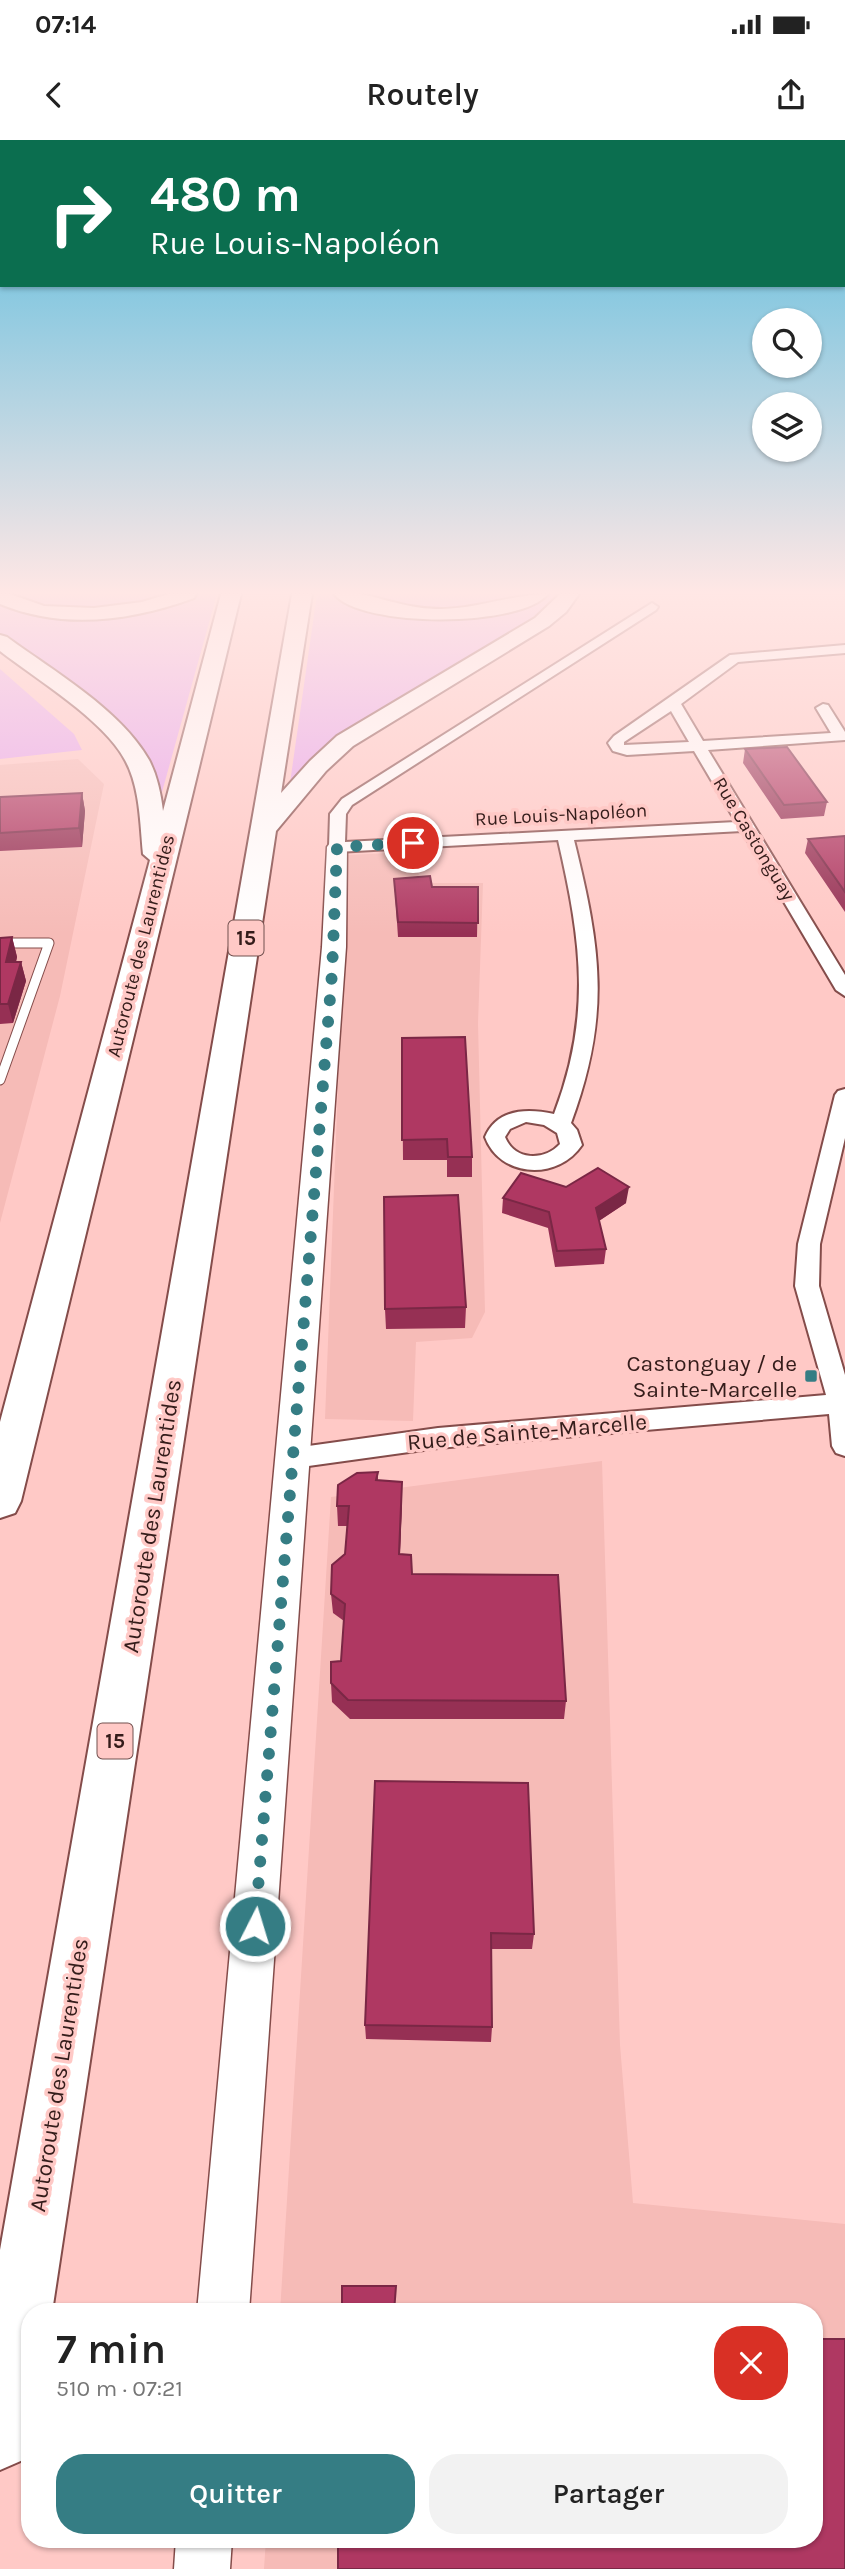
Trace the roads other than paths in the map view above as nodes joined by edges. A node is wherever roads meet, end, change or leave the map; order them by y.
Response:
1 (85, 707) edge
2 (202, 707) edge
3 (284, 707) edge
4 (399, 707) edge
5 (495, 707) edge
6 (666, 707) edge
7 (676, 707) edge
8 (823, 708) dead end
9 (843, 736) edge
10 (699, 746) junction
11 (746, 826) junction
12 (264, 830) junction
13 (565, 835) junction
14 (337, 847) junction
15 (159, 874) junction
16 (0, 943) edge
17 (845, 990) edge
18 (0, 1080) edge
19 (845, 1095) edge
20 (560, 1124) dead end
21 (843, 1404) edge
22 (845, 1446) edge
23 (294, 1458) junction
24 (0, 1501) edge
25 (22, 2303) edge
26 (224, 2303) edge
27 (21, 2309) edge
28 (0, 2437) edge
29 (203, 2548) edge
30 (202, 2569) edge

1 - 15 highway
2 - 15 highway, Autoroute des Laurentides
3 - 12 highway, Autoroute des Laurentides / 15
4 - 12 highway
5 - 14 street
6 - 10 street
7 - 10 street, Rue Castonguay
8 - 9 street
9 - 10 street
10 - 11 street, Rue Castonguay
11 - 13 street, Rue Louis-Napoléon
11 - 17 street, Rue Castonguay
12 - 25 highway, Autoroute des Laurentides / 15
13 - 14 street, Rue Louis-Napoléon
13 - 20 street
14 - 23 street
15 - 24 highway, Autoroute des Laurentides
16 - 18 lane
19 - 21 street
21 - 22 street
21 - 23 street, Rue de Sainte-Marcelle
23 - 26 street
27 - 28 highway, Autoroute des Laurentides / 15
29 - 30 street

